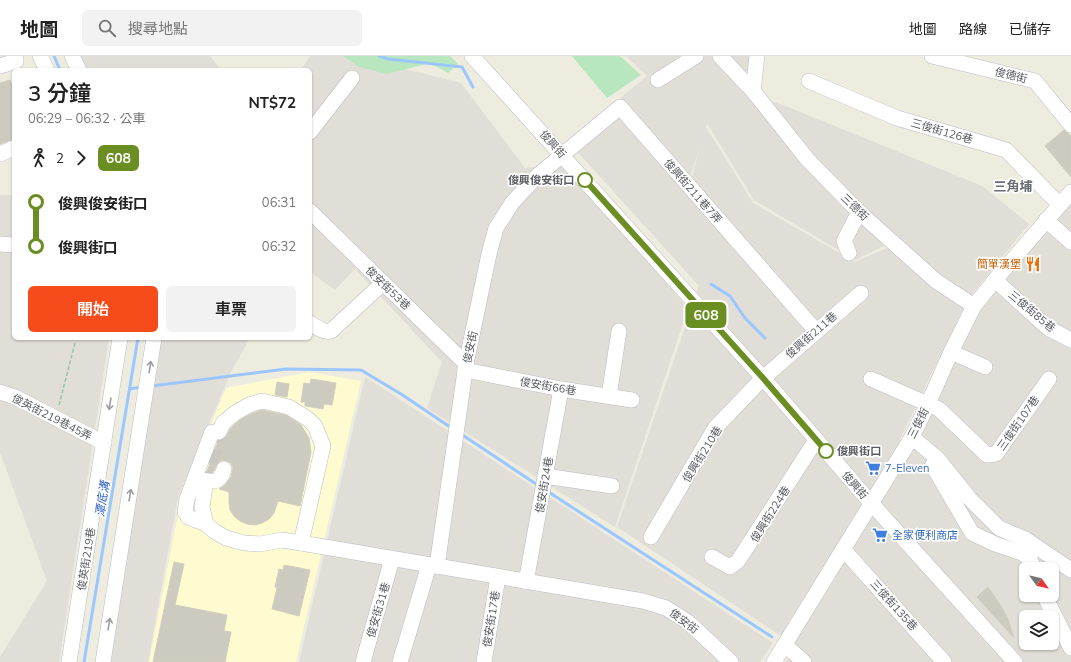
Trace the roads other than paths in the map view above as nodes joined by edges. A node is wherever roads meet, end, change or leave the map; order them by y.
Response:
1 (40, 56) edge
2 (72, 56) edge
3 (472, 56) edge
4 (696, 56) edge
5 (720, 56) edge
6 (757, 56) edge
7 (932, 56) edge
8 (17, 62) edge
9 (0, 66) edge
10 (46, 68) edge
11 (78, 68) edge
12 (352, 78) dead end
13 (658, 80) dead end
14 (809, 81) dead end
15 (753, 92) junction
16 (1071, 125) edge
17 (312, 129) edge
18 (12, 149) edge
19 (0, 154) edge
20 (562, 154) junction
21 (1071, 192) edge
22 (1060, 205) junction
23 (858, 212) junction
24 (312, 213) edge
25 (1046, 220) junction
26 (1071, 242) edge
27 (0, 244) edge
28 (12, 245) edge
29 (849, 253) dead end
30 (995, 280) junction
31 (383, 283) junction
32 (861, 293) dead end
33 (974, 306) junction
34 (312, 324) edge
35 (618, 331) dead end
36 (816, 331) junction
37 (120, 340) edge
38 (154, 340) edge
39 (1071, 340) edge
40 (951, 352) junction
41 (465, 367) junction
42 (984, 367) dead end
43 (763, 378) junction
44 (872, 379) dead end
45 (1049, 379) dead end
46 (561, 389) junction
47 (0, 392) edge
48 (609, 396) junction
49 (632, 400) dead end
50 (928, 404) junction
51 (816, 440) junction
52 (909, 441) junction
53 (104, 443) junction
54 (224, 469) dead end
55 (545, 476) junction
56 (200, 482) junction
57 (612, 486) dead end
58 (871, 503) junction
59 (651, 537) dead end
60 (301, 543) junction
61 (843, 549) junction
62 (712, 556) dead end
63 (392, 559) junction
64 (1031, 562) edge
65 (433, 566) junction
66 (1071, 570) edge
67 (498, 577) junction
68 (526, 582) junction
69 (1048, 602) edge
70 (785, 645) junction
71 (1071, 648) edge
72 (70, 662) edge
73 (103, 662) edge
74 (363, 662) edge
75 (400, 662) edge
76 (484, 662) edge
77 (731, 662) edge
78 (774, 662) edge
79 (804, 662) edge
80 (944, 662) edge
81 (1015, 662) edge

1 - 10 street
2 - 11 street
3 - 20 street, 俊興街
4 - 13 street
5 - 15 street, 三德街
6 - 15 street
7 - 16 street, 俊德街
8 - 9 street
12 - 17 street
14 - 22 street, 三俊街126巷
15 - 23 street, 三德街
18 - 19 street
20 - 36 street, 俊興街211巷7弄
20 - 41 street, 俊安街
20 - 43 street, 俊興街
21 - 22 street, 三俊街
22 - 25 street, 三俊街
23 - 29 street
23 - 33 street, 三德街
24 - 31 street, 俊安街53巷
25 - 26 street
25 - 30 street, 三俊街
27 - 28 street
30 - 33 street, 三俊街
30 - 39 street, 三俊街85巷
31 - 34 street
31 - 41 street, 俊安街53巷
32 - 36 street, 俊興街211巷
33 - 40 street, 三俊街
35 - 48 street
36 - 43 street, 俊興街211巷
37 -> 53 street, 俊英街219巷
73 -> 38 street
40 - 42 street
40 - 50 street, 三俊街
41 - 46 street, 俊安街66巷
41 - 65 street, 俊安街
43 - 51 street, 俊興街
43 - 59 street, 俊興街210巷
44 - 50 street
45 - 50 street, 三俊街107巷
46 - 48 street, 俊安街66巷
46 - 55 street, 俊安街24巷
47 - 53 street, 俊英街219巷45弄
48 - 49 street, 俊安街66巷
50 - 52 street, 三俊街
51 - 58 street, 俊興街
51 - 62 street, 俊興街224巷
52 - 58 street, 三俊街
52 - 64 street
52 - 66 street
53 - 72 street, 俊英街219巷
54 - 56 street
55 - 57 street
55 - 68 street, 俊安街24巷
56 - 60 street
56 - 60 street
58 - 61 street, 三俊街
58 - 81 street, 俊興街
60 - 63 street, 俊安街
61 - 70 street, 三俊街
61 - 80 street, 三俊街135巷
63 - 65 street, 俊安街
63 - 74 street, 俊安街31巷
65 - 67 street, 俊安街
65 - 75 street
67 - 68 street, 俊安街
67 - 76 street, 俊安街17巷
68 - 77 street, 俊安街
69 - 71 street
70 - 78 street, 三俊街
70 - 79 street

